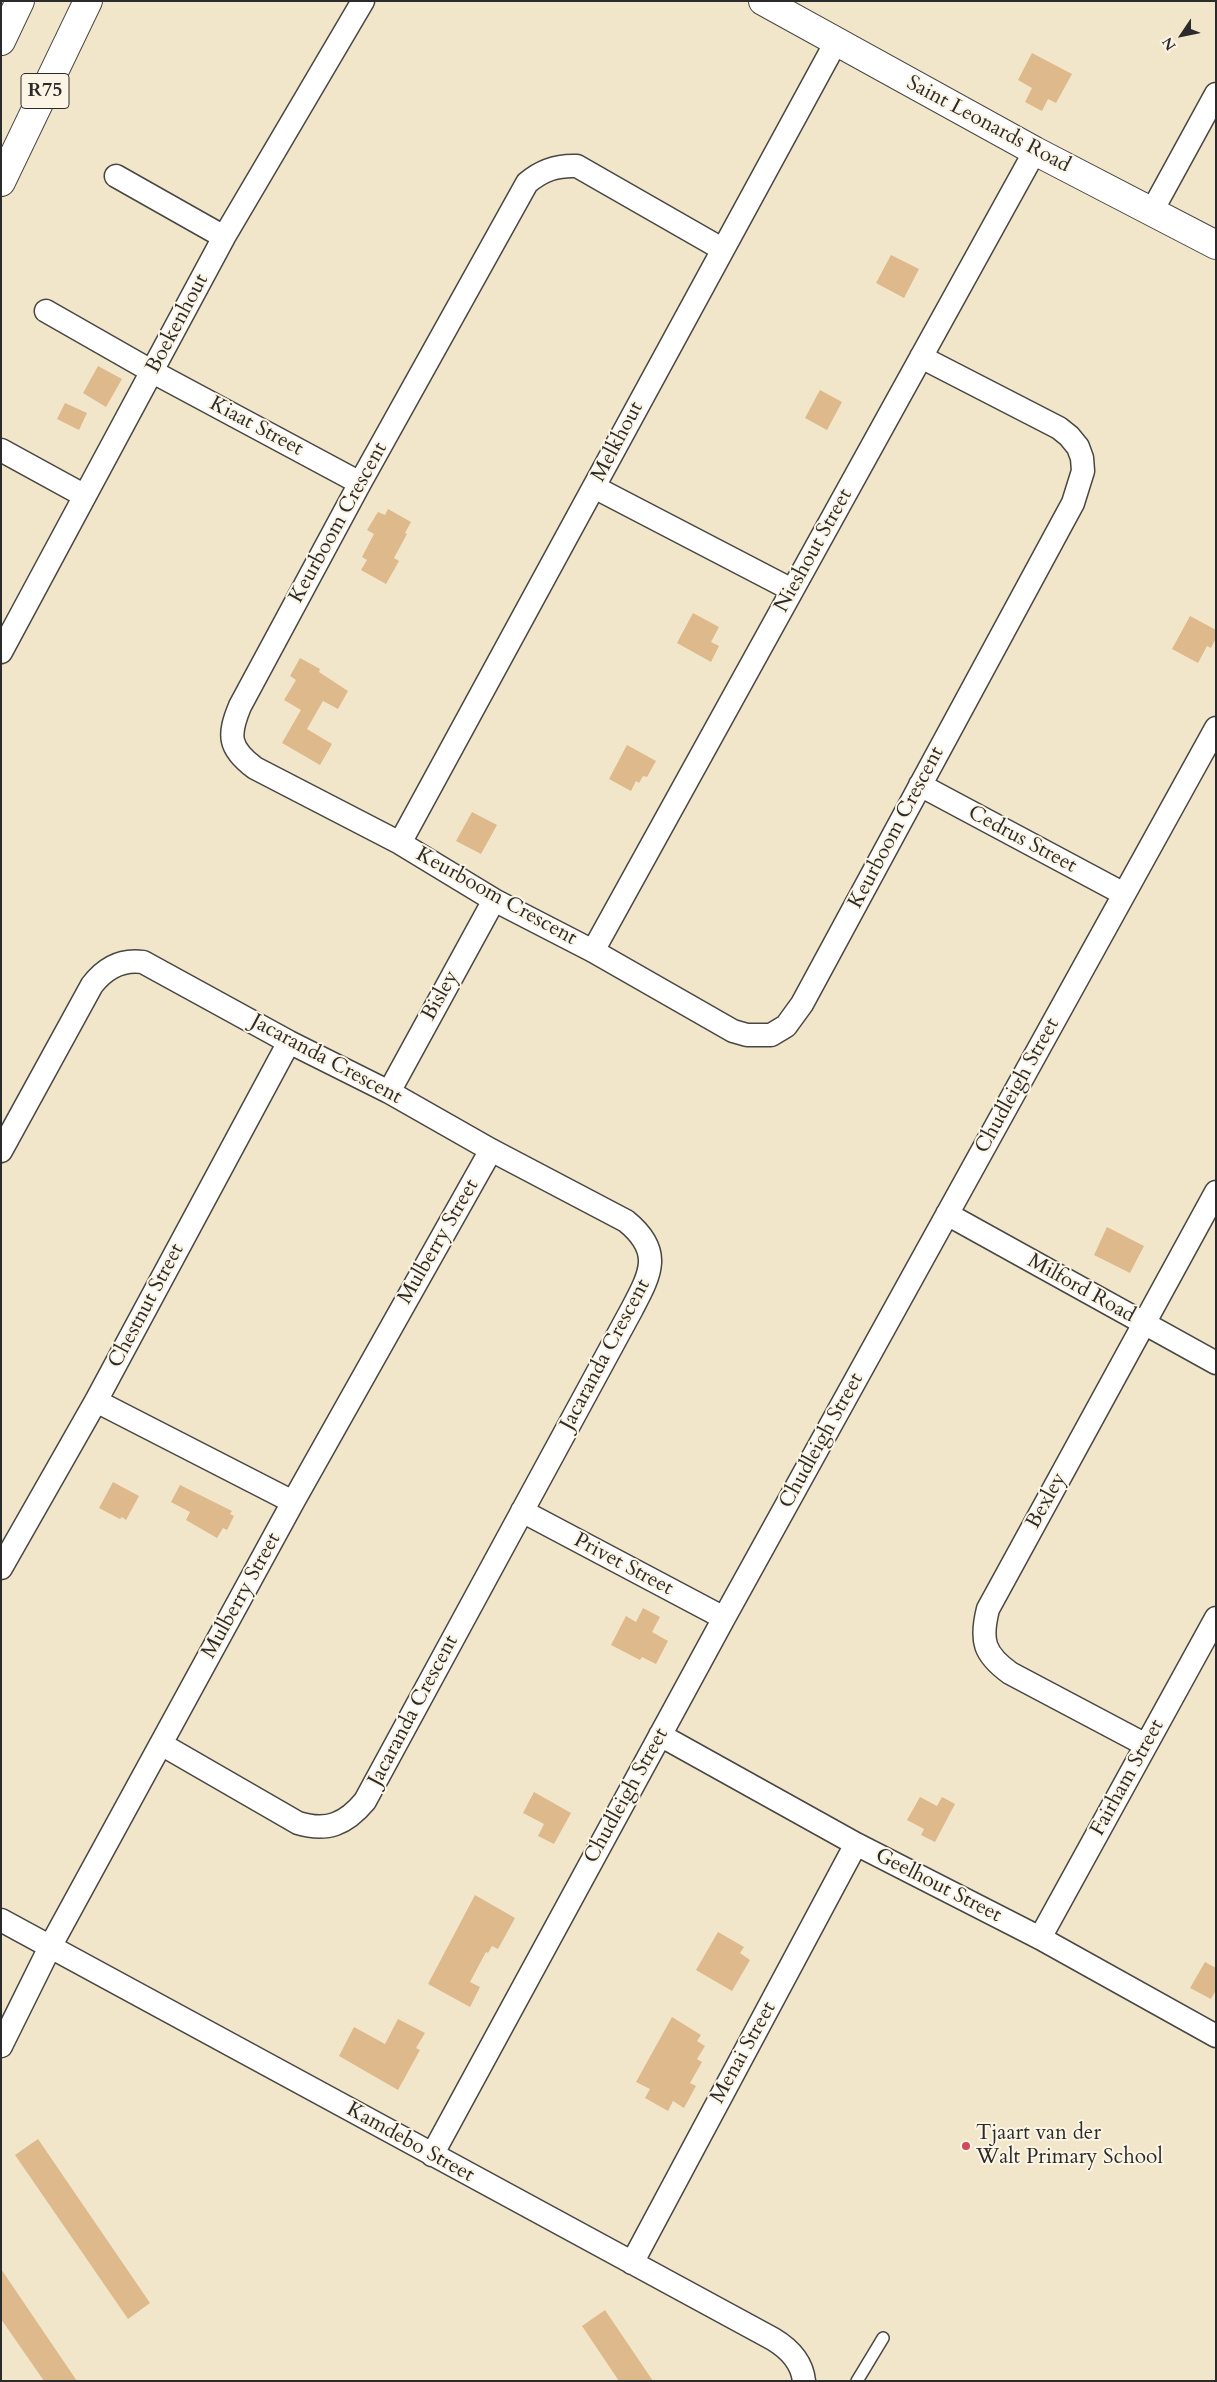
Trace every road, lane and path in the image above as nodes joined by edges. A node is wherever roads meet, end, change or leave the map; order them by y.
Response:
1 (20, 1) edge
2 (88, 1) edge
3 (363, 1) edge
4 (763, 1) edge
5 (1, 41) edge
6 (836, 42) junction
7 (1216, 94) edge
8 (1035, 151) junction
9 (116, 176) dead end
10 (1, 182) edge
11 (1152, 211) junction
12 (224, 237) junction
13 (1216, 244) edge
14 (722, 249) junction
15 (46, 311) dead end
16 (921, 357) junction
17 (152, 372) junction
18 (1, 450) edge
19 (360, 483) junction
20 (594, 486) junction
21 (85, 496) junction
22 (792, 590) junction
23 (10, 615) edge
24 (1, 652) edge
25 (1216, 728) edge
26 (920, 786) junction
27 (400, 843) junction
28 (1124, 894) junction
29 (494, 900) junction
30 (593, 951) junction
31 (289, 1042) junction
32 (388, 1092) junction
33 (491, 1150) junction
34 (1, 1151) edge
35 (1216, 1192) edge
36 (947, 1214) junction
37 (1144, 1324) junction
38 (1216, 1363) edge
39 (96, 1401) junction
40 (293, 1502) junction
41 (522, 1511) junction
42 (1, 1568) edge
43 (724, 1618) junction
44 (1216, 1618) edge
45 (660, 1735) junction
46 (161, 1744) junction
47 (1146, 1746) junction
48 (856, 1844) junction
49 (1, 1920) edge
50 (1040, 1938) junction
51 (50, 1946) junction
52 (1216, 2036) edge
53 (1, 2046) edge
54 (432, 2155) junction
55 (632, 2263) junction
56 (883, 2338) dead end
57 (804, 2381) edge
58 (857, 2381) edge

1 - 5 street
2 - 10 street, R75
3 - 12 street, Boekenhout
4 - 6 street, Saint Leonards Road
6 - 8 street, Saint Leonards Road
6 - 14 street, Melkhout
7 - 11 street
8 - 11 street, Saint Leonards Road
8 - 16 street, Nieshout Street
9 - 12 street
11 - 13 street, Saint Leonards Road
12 - 17 street, Boekenhout
14 - 19 street, Keurboom Crescent
14 - 20 street, Melkhout
15 - 17 street, Kiaat Street
16 - 22 street, Nieshout Street
16 - 26 street, Keurboom Crescent
17 - 19 street, Kiaat Street
17 - 21 street, Boekenhout
18 - 21 street
19 - 27 street, Keurboom Crescent
20 - 22 street
20 - 27 street, Melkhout
21 - 23 street, Boekenhout
22 - 30 street, Nieshout Street
23 - 24 street, Boekenhout
25 - 28 street, Chudleigh Street
26 - 28 street, Cedrus Street
26 - 30 street, Keurboom Crescent
27 - 29 street, Keurboom Crescent
28 - 36 street, Chudleigh Street
29 - 30 street, Keurboom Crescent
29 - 32 street, Bisley
31 - 32 street, Jacaranda Crescent
31 - 34 street, Jacaranda Crescent
31 - 39 street, Chestnut Street
32 - 33 street, Jacaranda Crescent
33 - 40 street, Mulberry Street
33 - 41 street, Jacaranda Crescent
35 - 37 street, Bexley
36 - 37 street, Milford Road
36 - 43 street, Chudleigh Street
37 - 38 street, Milford Road
37 - 47 street, Bexley
39 - 40 street
39 - 42 street, Chestnut Street
40 - 46 street, Mulberry Street
41 - 43 street, Privet Street
41 - 46 street, Jacaranda Crescent
43 - 45 street, Chudleigh Street
44 - 47 street, Fairham Street
45 - 48 street, Geelhout Street
45 - 54 street, Chudleigh Street
46 - 51 street, Mulberry Street
47 - 50 street, Fairham Street
48 - 50 street, Geelhout Street
48 - 55 street, Menai Street
49 - 51 street, Kamdebo Street
50 - 52 street, Geelhout Street
51 - 53 street, Mulberry Street
51 - 54 street, Kamdebo Street
54 - 55 street, Kamdebo Street
55 - 57 street, Kamdebo Street
56 - 58 lane

